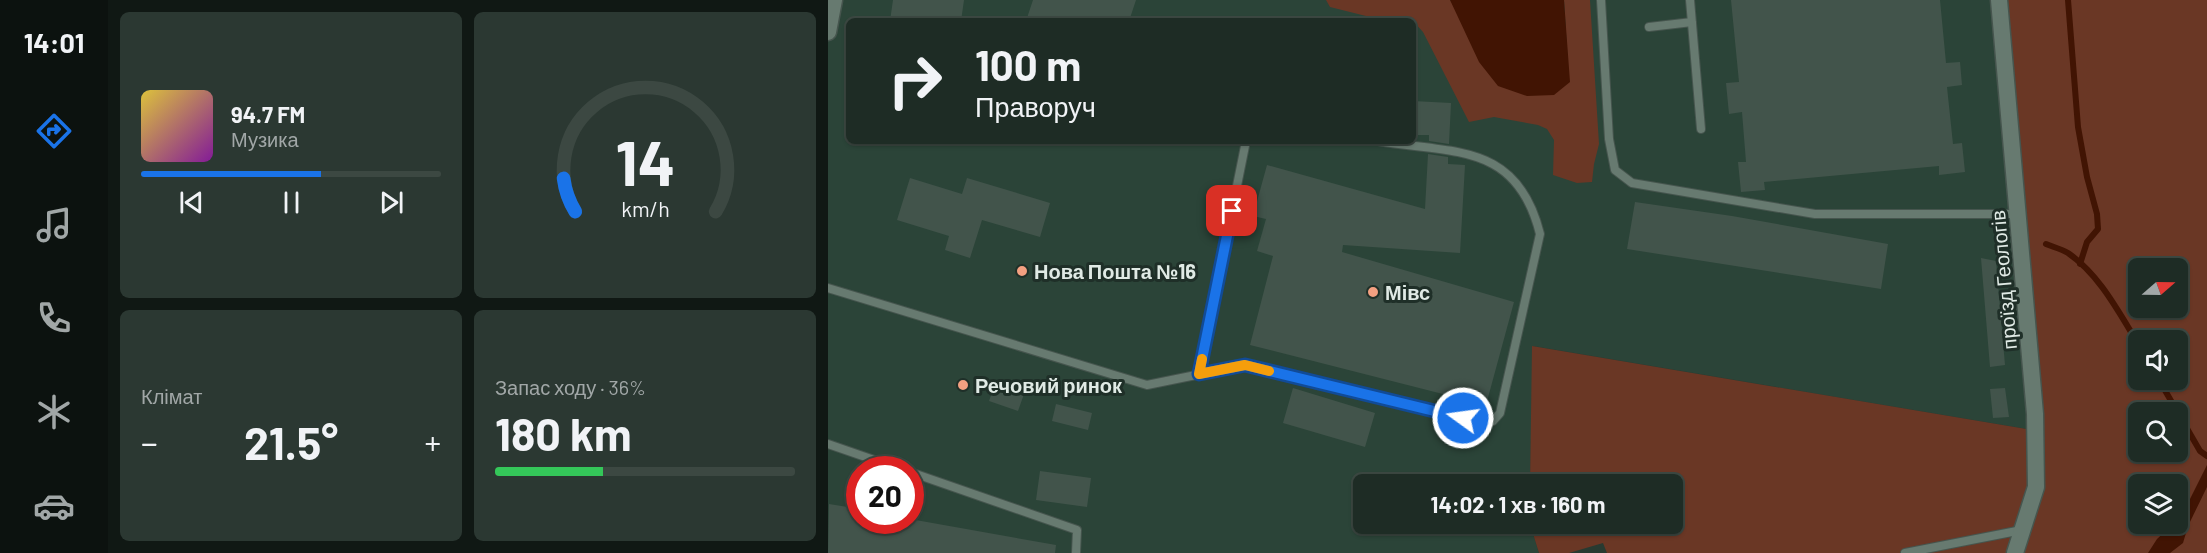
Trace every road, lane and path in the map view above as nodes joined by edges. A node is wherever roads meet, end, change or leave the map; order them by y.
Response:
1 (834, 0) edge
2 (1601, 0) edge
3 (1690, 0) edge
4 (1999, 0) edge
5 (1692, 22) junction
6 (1649, 27) dead end
7 (828, 32) edge
8 (1701, 129) dead end
9 (1245, 144) edge
10 (1402, 144) edge
11 (2018, 214) junction
12 (828, 288) edge
13 (1199, 374) junction
14 (828, 444) edge
15 (863, 456) edge
16 (924, 477) edge
17 (2022, 530) junction
18 (1076, 553) edge
19 (1905, 553) edge
20 (2015, 553) edge

1 - 7 street
2 - 11 lane
3 - 5 lane
4 - 11 street, проїзд Геологів
5 - 6 lane
5 - 8 lane
9 - 13 lane
10 - 13 lane
11 - 17 street, проїзд Геологів
12 - 13 lane
14 - 15 lane
16 - 18 lane
17 - 19 lane
17 - 20 street, проїзд Геологів

